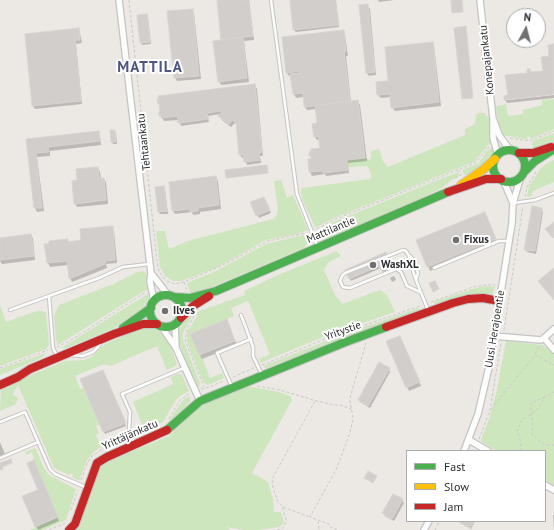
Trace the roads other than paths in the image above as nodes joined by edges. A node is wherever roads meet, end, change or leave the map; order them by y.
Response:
1 (119, 0) edge
2 (272, 0) edge
3 (480, 0) edge
4 (493, 119) junction
5 (554, 148) edge
6 (510, 150) junction
7 (518, 153) junction
8 (496, 157) junction
9 (522, 175) junction
10 (502, 180) junction
11 (455, 189) junction
12 (554, 192) edge
13 (513, 203) junction
14 (509, 241) junction
15 (318, 248) junction
16 (410, 256) junction
17 (150, 264) junction
18 (434, 268) dead end
19 (151, 273) junction
20 (416, 280) junction
21 (420, 292) junction
22 (50, 296) junction
23 (171, 296) junction
24 (499, 301) junction
25 (191, 302) junction
26 (151, 306) junction
27 (10, 310) dead end
28 (429, 312) junction
29 (242, 316) dead end
30 (181, 318) junction
31 (159, 325) junction
32 (175, 325) junction
33 (554, 329) edge
34 (114, 334) junction
35 (494, 336) junction
36 (251, 339) junction
37 (542, 339) junction
38 (176, 348) junction
39 (554, 350) edge
40 (61, 356) junction
41 (184, 368) junction
42 (30, 369) junction
43 (262, 375) junction
44 (0, 379) edge
45 (0, 385) edge
46 (232, 387) junction
47 (200, 401) junction
48 (0, 422) edge
49 (469, 440) junction
50 (38, 442) junction
51 (135, 445) junction
52 (464, 450) edge
53 (486, 450) edge
54 (0, 458) edge
55 (87, 488) junction
56 (68, 530) edge

1 - 17 street, Tehtaankatu
2 - 15 lane
3 - 4 street, Konepajankatu
4 - 6 street, Konepajankatu
4 - 8 street, Konepajankatu
5 - 7 street
5 - 9 street
6 - 7 street
6 - 8 street
7 - 9 street
8 - 10 street
8 - 11 street, Mattilantie
9 - 10 street
9 - 13 street, Uusi Herajoentie
10 - 11 street, Mattilantie
10 - 13 street, Uusi Herajoentie
11 - 15 street, Mattilantie
12 - 13 lane
13 - 14 street, Uusi Herajoentie
14 - 18 lane
14 - 24 street, Uusi Herajoentie
15 - 25 street, Mattilantie
16 - 20 lane
16 - 20 lane
16 - 21 lane
17 - 19 street, Tehtaankatu
17 - 22 lane
19 - 23 street, Tehtaankatu
19 - 26 street, Tehtaankatu
20 - 21 lane
21 - 28 lane
22 - 27 lane
22 - 40 lane
23 - 25 street, Mattilantie
23 - 26 street
23 - 30 street
24 - 28 street, Yritystie
24 - 35 street, Uusi Herajoentie
25 - 30 street, Mattilantie
26 - 31 street
26 - 34 street
28 - 43 street, Yritystie
29 - 36 lane
30 - 32 street
31 - 32 street
31 - 34 street
31 - 38 street
32 - 38 street
33 - 37 street
34 - 40 street
35 - 37 street
35 - 49 street, Uusi Herajoentie
36 - 43 lane
36 - 46 lane
37 - 39 street
38 - 41 street
40 - 42 street
41 - 47 street
41 - 51 lane
42 - 44 street
42 - 45 street
43 - 46 street, Yritystie
46 - 47 street, Yritystie
47 - 51 street, Yrittäjänkatu
48 - 50 lane
49 - 52 street, Uusi Herajoentie
49 - 53 street
50 - 54 lane
50 - 55 lane
51 - 55 street, Yrittäjänkatu
55 - 56 street, Yrittäjänkatu

